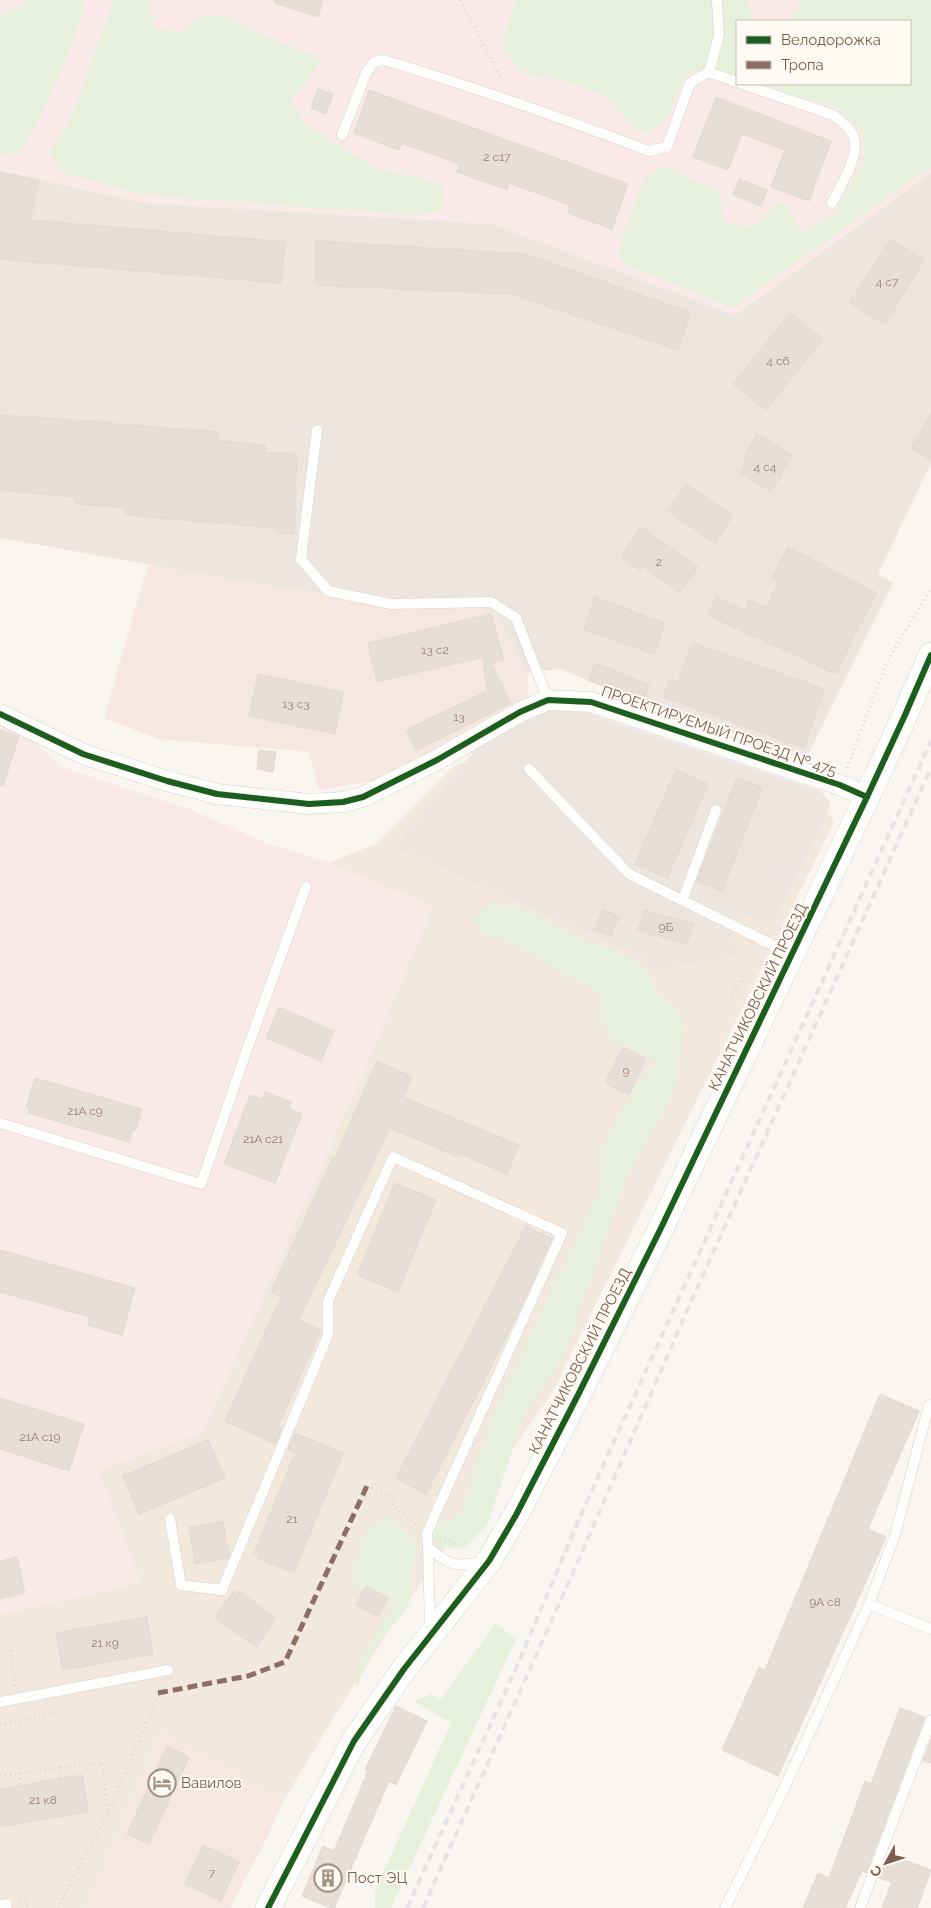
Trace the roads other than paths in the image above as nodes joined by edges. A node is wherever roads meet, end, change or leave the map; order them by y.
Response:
1 (717, 0) edge
2 (708, 72) junction
3 (736, 82) edge
4 (745, 85) edge
5 (342, 135) dead end
6 (832, 203) dead end
7 (317, 430) dead end
8 (931, 655) edge
9 (548, 700) junction
10 (0, 714) edge
11 (529, 769) dead end
12 (867, 797) junction
13 (716, 810) dead end
14 (306, 888) dead end
15 (683, 899) junction
16 (792, 954) junction
17 (0, 1123) edge
18 (928, 1405) dead end
19 (170, 1519) dead end
20 (428, 1547) junction
21 (489, 1561) junction
22 (869, 1604) junction
23 (931, 1629) edge
24 (430, 1636) junction
25 (168, 1670) road end
26 (0, 1702) edge
27 (931, 1720) edge
28 (268, 1908) edge
29 (725, 1908) edge
30 (860, 1908) edge

1 - 2 lane
2 - 3 lane
2 - 5 lane
4 - 6 lane
7 - 9 lane
8 - 12 street, КАНАТЧИКОВСКИЙ ПРОЕЗД
9 - 10 street, ПРОЕКТИРУЕМЫЙ ПРОЕЗД № 475
9 - 12 street, ПРОЕКТИРУЕМЫЙ ПРОЕЗД № 475
11 - 15 lane
12 - 16 street, КАНАТЧИКОВСКИЙ ПРОЕЗД
13 - 15 lane
14 - 17 lane
15 - 16 lane
16 - 21 street, КАНАТЧИКОВСКИЙ ПРОЕЗД
18 - 22 lane
19 - 20 lane
20 - 21 lane
20 - 24 lane
21 - 24 street, КАНАТЧИКОВСКИЙ ПРОЕЗД
22 - 23 lane
22 - 29 lane
24 - 28 street, КАНАТЧИКОВСКИЙ ПРОЕЗД
25 - 26 lane
27 - 30 lane

